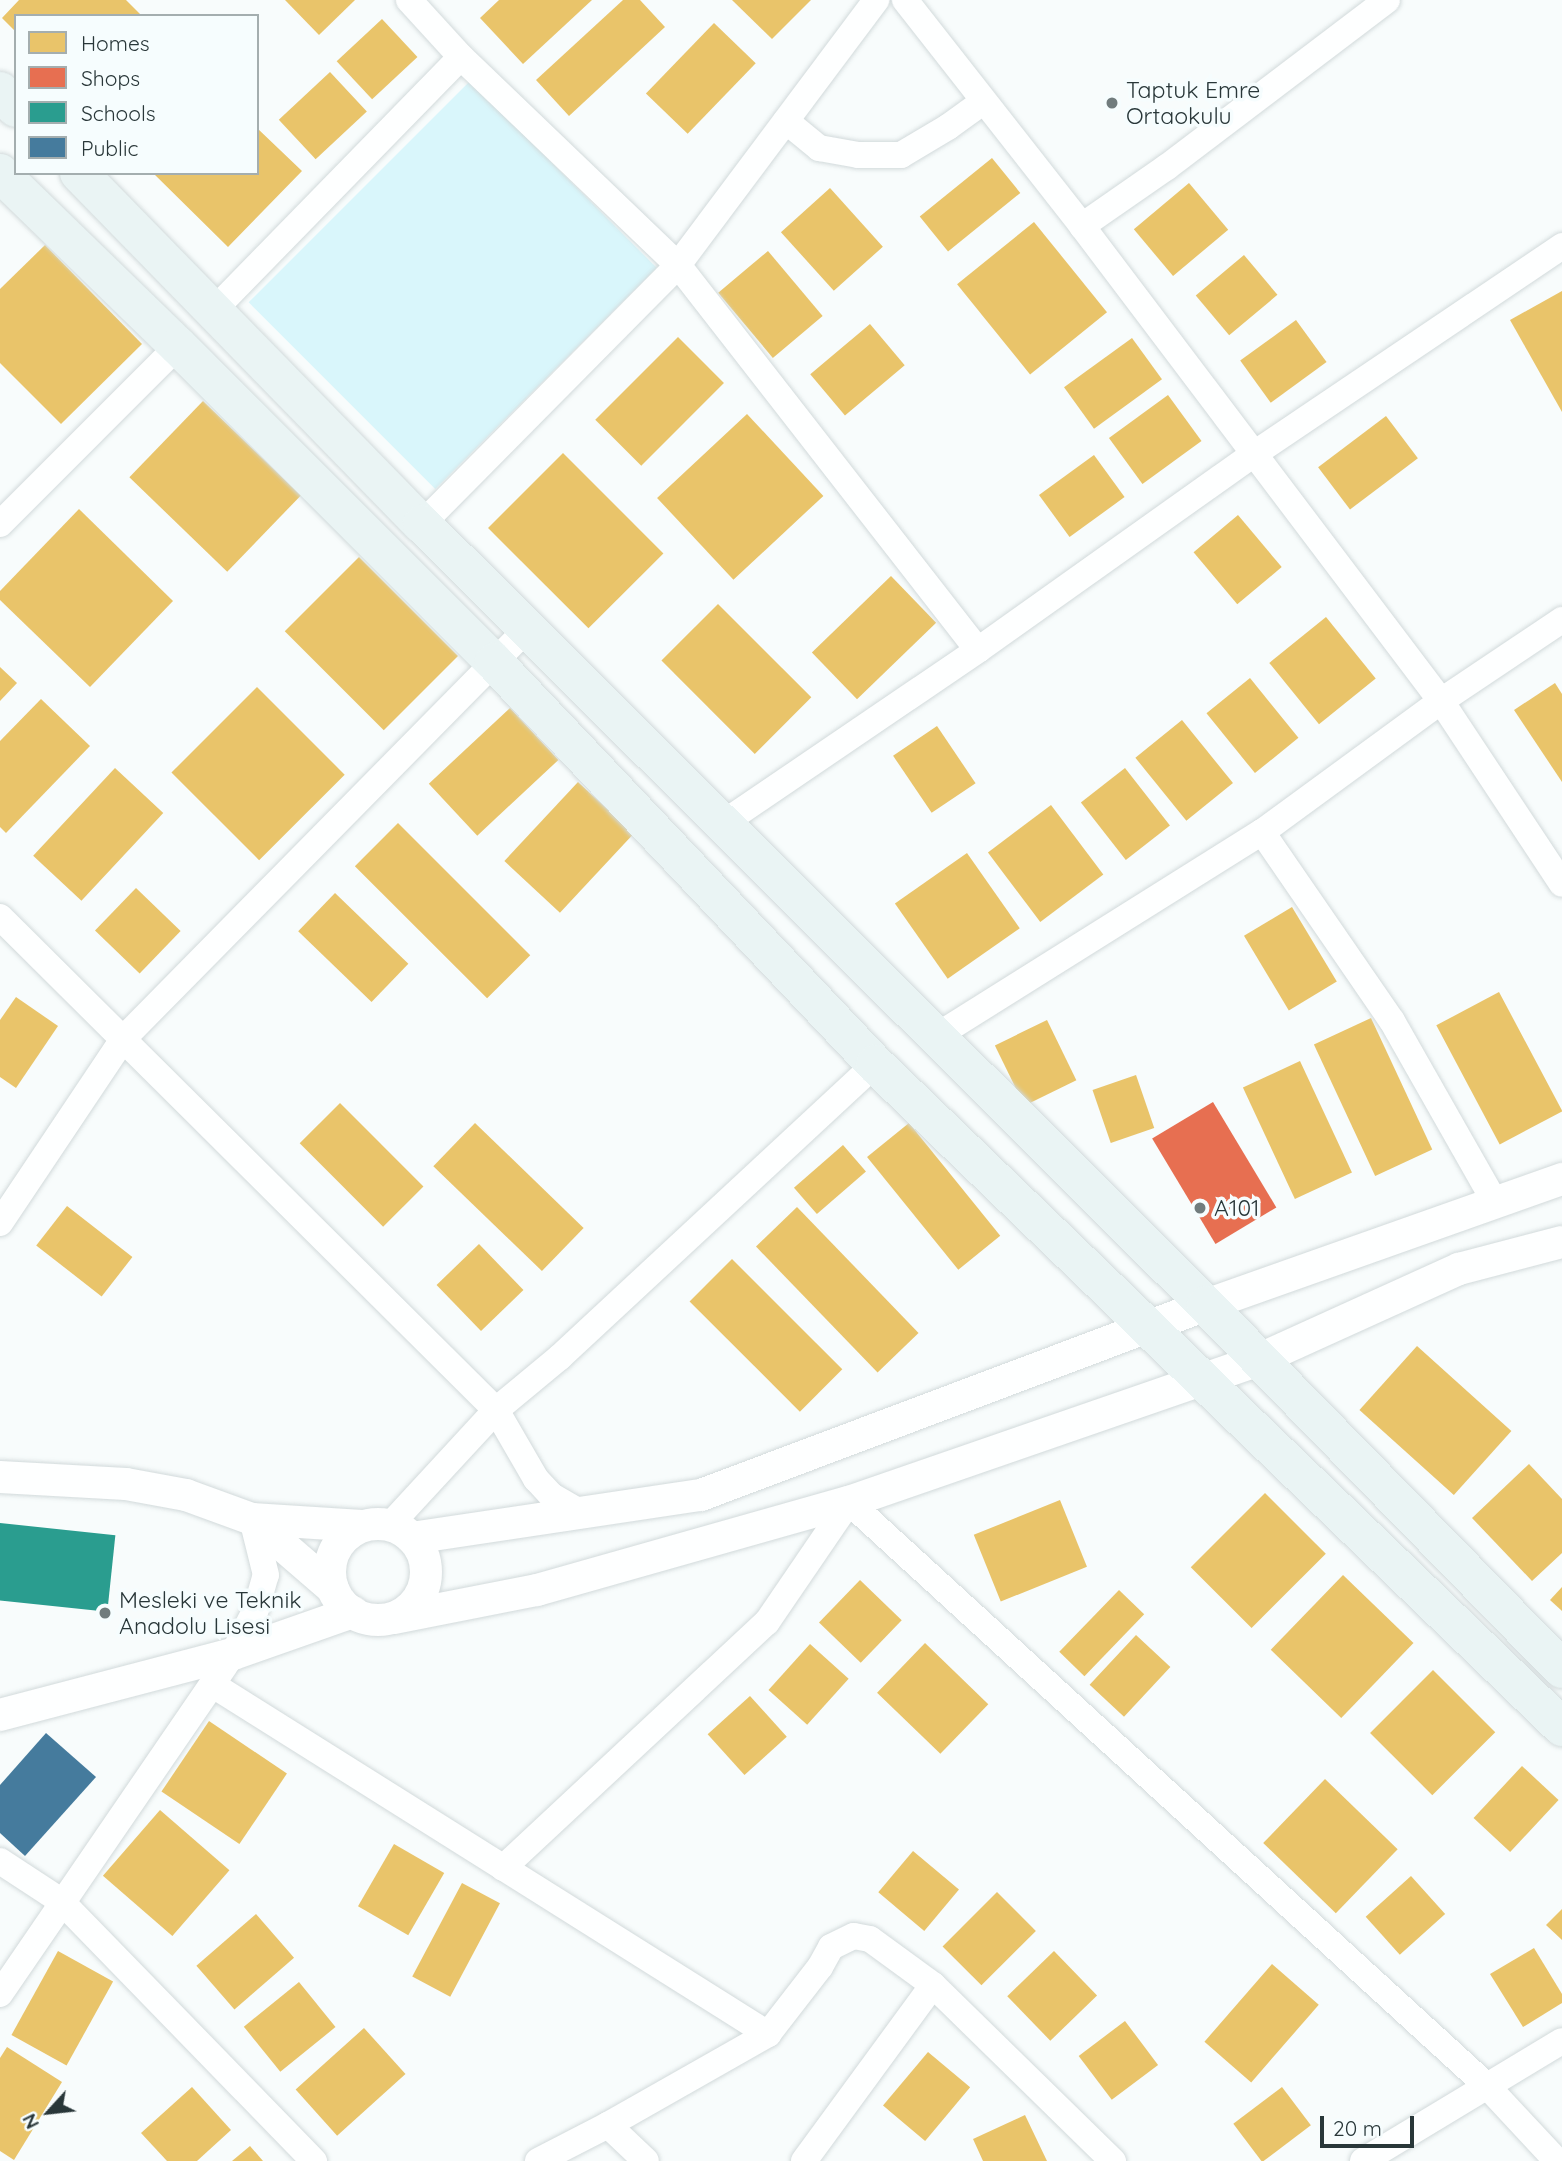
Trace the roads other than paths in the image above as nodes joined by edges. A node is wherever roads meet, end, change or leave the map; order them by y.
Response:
1 (409, 0) edge
2 (876, 0) edge
3 (905, 0) edge
4 (1387, 0) edge
5 (461, 57) junction
6 (0, 92) edge
7 (984, 101) junction
8 (14, 106) edge
9 (786, 121) junction
10 (0, 173) edge
11 (81, 175) edge
12 (1082, 226) junction
13 (1562, 246) edge
14 (678, 265) junction
15 (212, 312) junction
16 (178, 346) junction
17 (1254, 454) junction
18 (0, 524) edge
19 (422, 524) junction
20 (1562, 620) edge
21 (527, 629) junction
22 (978, 650) junction
23 (494, 662) junction
24 (1441, 701) junction
25 (722, 824) junction
26 (1262, 832) junction
27 (1562, 884) edge
28 (0, 917) edge
29 (935, 1037) junction
30 (123, 1039) junction
31 (875, 1064) junction
32 (1562, 1179) edge
33 (1495, 1202) junction
34 (0, 1223) edge
35 (1562, 1242) edge
36 (1206, 1305) junction
37 (1148, 1328) junction
38 (1258, 1360) junction
39 (1202, 1382) junction
40 (496, 1410) junction
41 (0, 1477) edge
42 (849, 1502) junction
43 (583, 1514) junction
44 (252, 1519) junction
45 (388, 1530) junction
46 (343, 1601) junction
47 (394, 1618) junction
48 (233, 1654) junction
49 (1562, 1670) edge
50 (213, 1685) junction
51 (0, 1715) edge
52 (1562, 1727) edge
53 (0, 1861) edge
54 (503, 1868) junction
55 (61, 1901) junction
56 (933, 1985) junction
57 (0, 1994) edge
58 (768, 2034) junction
59 (1562, 2041) edge
60 (1487, 2086) junction
61 (608, 2125) junction
62 (314, 2161) edge
63 (538, 2161) edge
64 (646, 2161) edge
65 (804, 2161) edge
66 (1113, 2161) edge
67 (1363, 2161) edge
68 (1557, 2161) edge

1 - 5 street
2 - 9 street
3 - 7 street
4 - 12 street
5 - 14 street
5 - 15 street
6 - 8 main road
7 - 9 street
7 - 12 street
9 - 14 street
10 - 16 main road
11 - 15 main road
12 - 17 street
13 - 17 street
14 - 19 street
14 - 22 street
15 - 19 main road
16 - 18 street
16 - 23 main road
17 - 22 street
17 - 24 street
19 - 21 main road
20 - 24 street
21 - 23 street
21 - 25 main road
22 - 25 street
23 - 30 street
23 - 31 main road
24 - 26 street
24 - 27 street
25 - 29 main road
26 - 29 street
26 - 33 street
28 - 30 street
29 - 36 main road
30 - 34 street
30 - 40 street
31 - 37 main road
31 - 40 street
32 - 33 street
33 - 36 street
35 - 38 street
36 - 37 street
36 - 38 main road
37 - 39 main road
37 - 43 street
38 - 39 street
38 - 49 main road
39 - 42 street
39 - 52 main road
40 - 43 street
40 - 45 street
41 - 44 street
42 - 47 street
42 - 54 street
42 - 60 street
43 - 45 street
44 - 45 street
44 - 46 street
44 - 48 street
45 - 46 street
45 - 47 street
46 - 47 street
46 - 48 street
48 - 50 street
48 - 51 street
50 - 54 street
50 - 55 street
53 - 55 street
54 - 58 street
55 - 57 street
55 - 62 street
56 - 58 street
56 - 65 street
56 - 66 street
58 - 61 street
59 - 60 street
60 - 67 street
60 - 68 street
61 - 63 street
61 - 64 street

